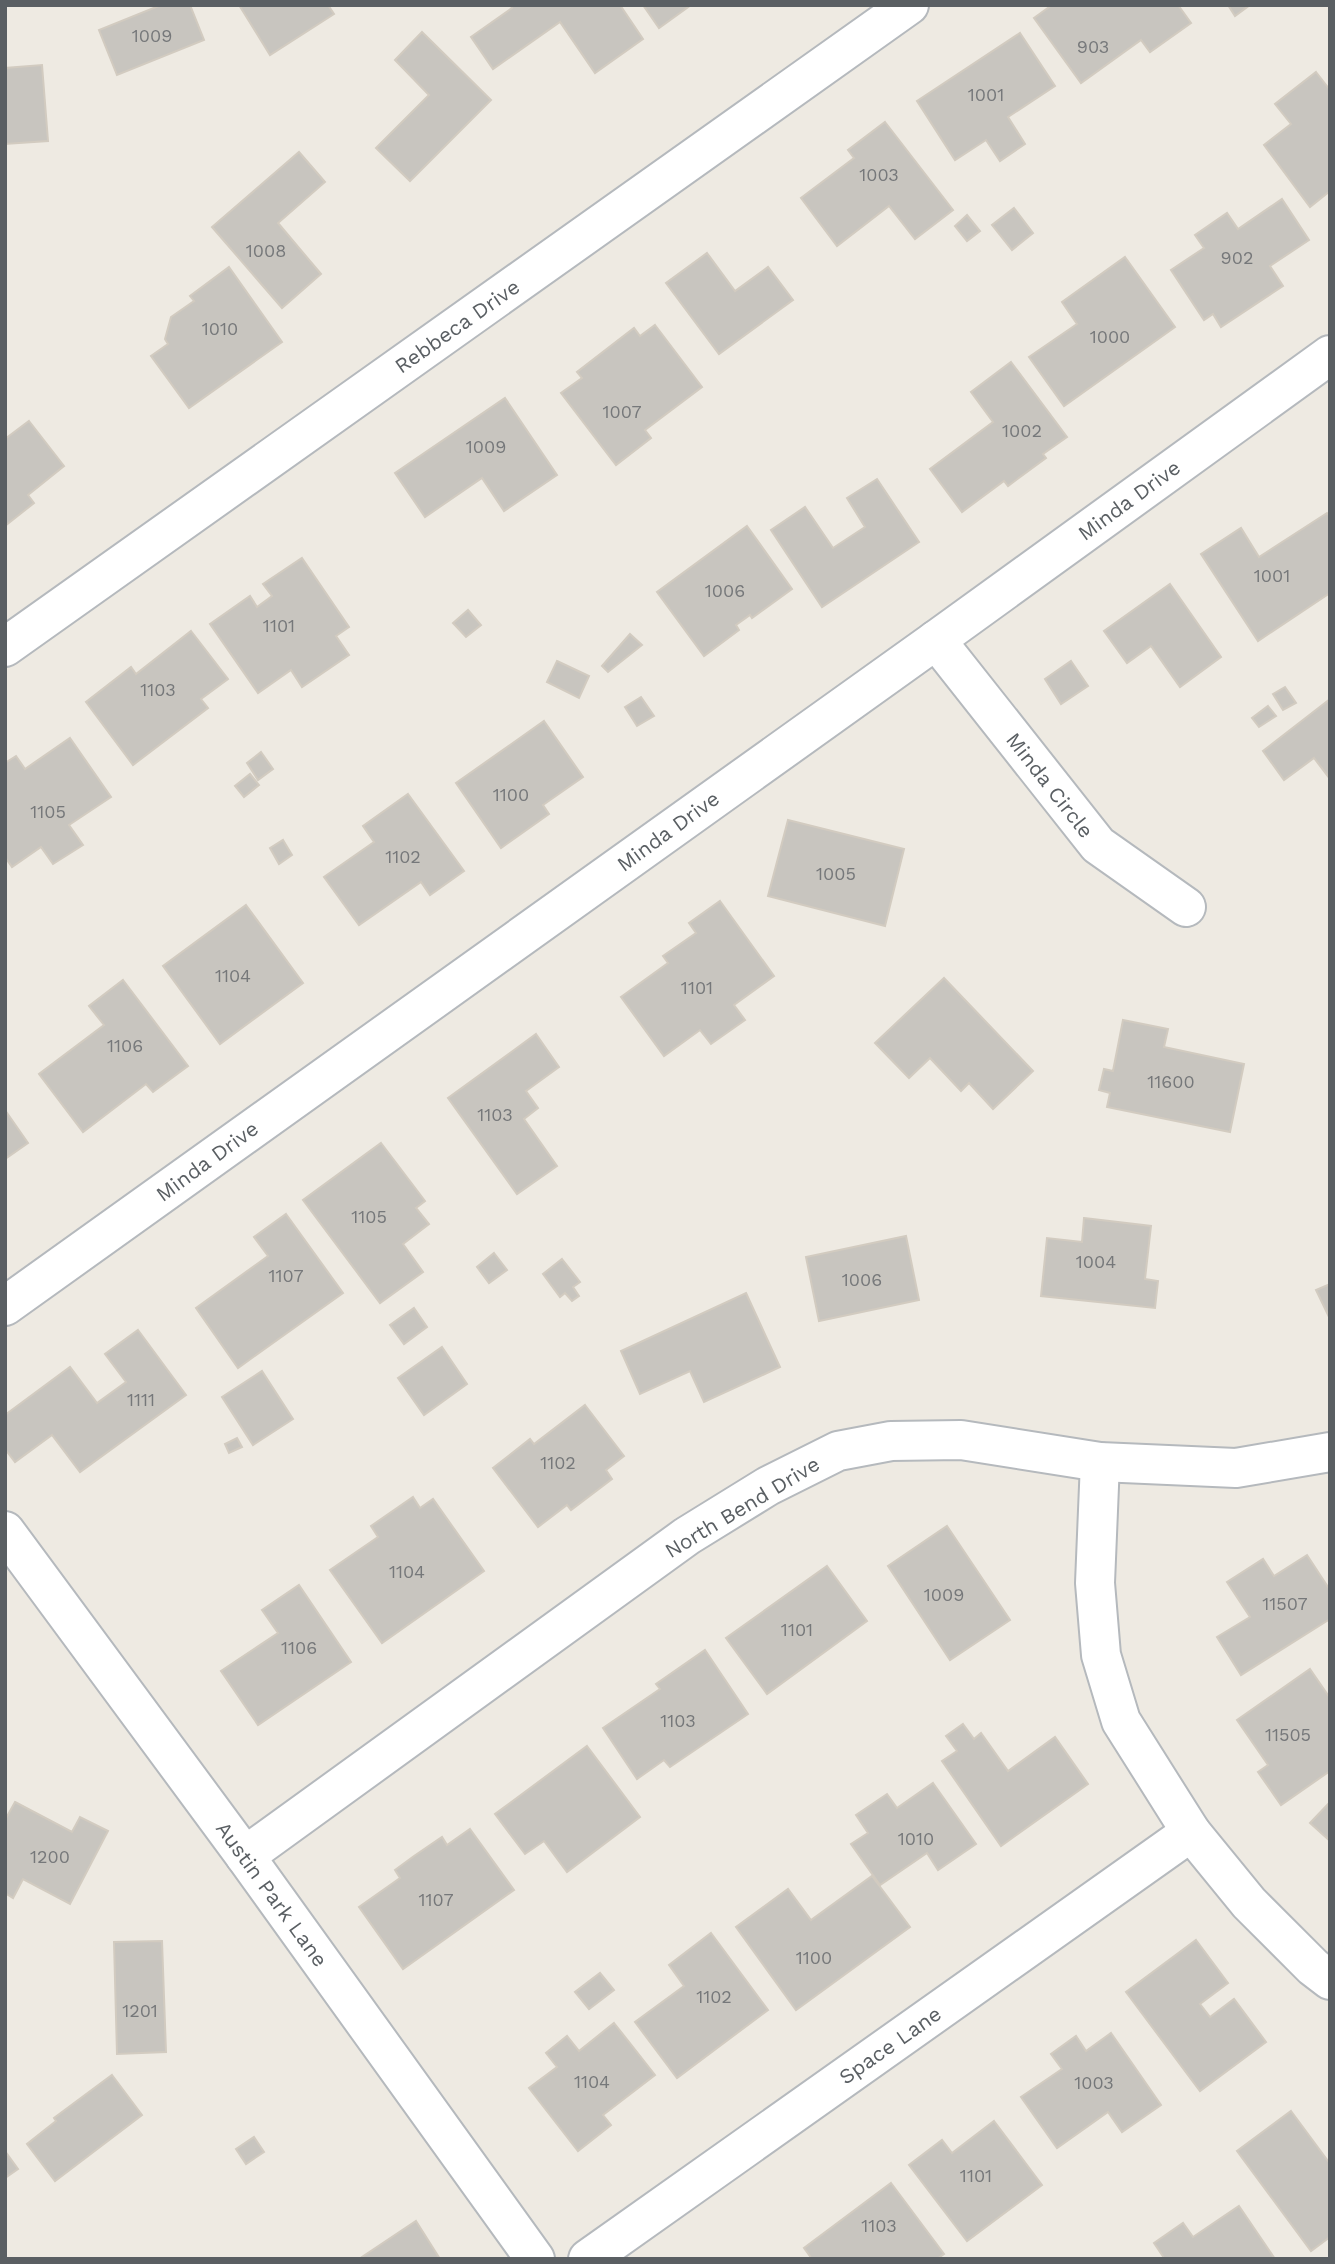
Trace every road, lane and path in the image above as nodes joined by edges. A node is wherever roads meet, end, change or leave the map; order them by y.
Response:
1 (909, 5) edge
2 (1330, 355) edge
3 (936, 640) junction
4 (5, 647) edge
5 (1186, 907) dead end
6 (5, 1306) edge
7 (1330, 1452) edge
8 (1100, 1462) junction
9 (5, 1531) edge
10 (1191, 1832) junction
11 (245, 1856) junction
12 (1330, 1980) edge
13 (535, 2259) edge
14 (588, 2259) edge

1 - 4 street, Rebbeca Drive
2 - 3 street, Minda Drive
3 - 5 street, Minda Circle
3 - 6 street, Minda Drive
7 - 8 street, North Bend Drive
8 - 10 street
8 - 11 street, North Bend Drive
9 - 11 street, Austin Park Lane
10 - 12 street
10 - 14 street, Space Lane
11 - 13 street, Austin Park Lane

